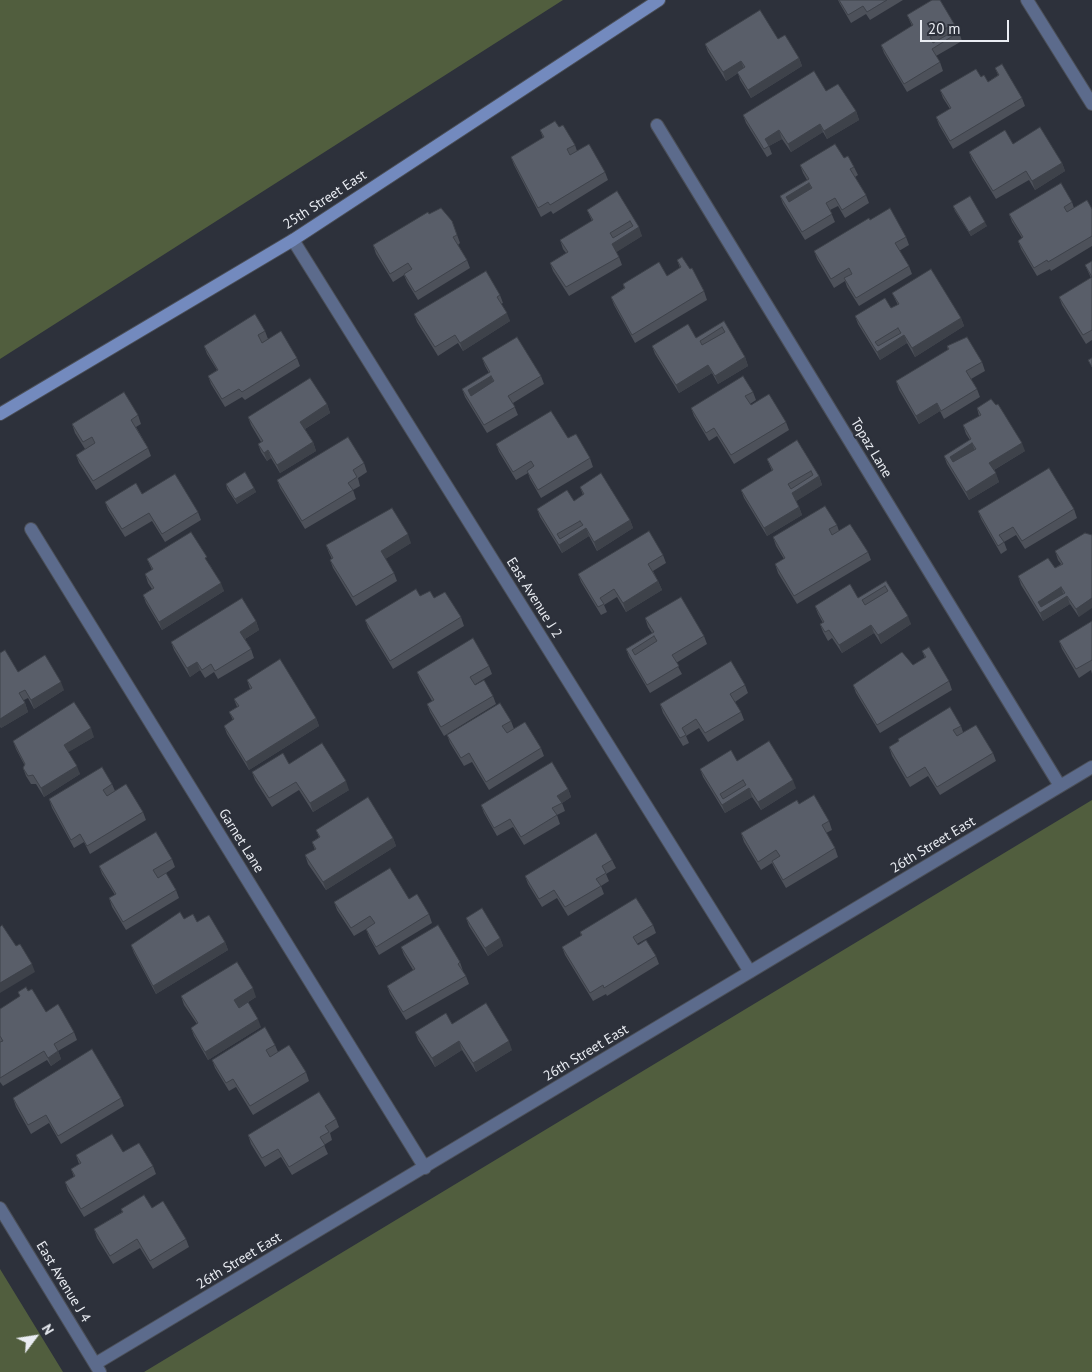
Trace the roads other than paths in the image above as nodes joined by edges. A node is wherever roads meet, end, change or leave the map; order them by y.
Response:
1 (659, 0) edge
2 (1027, 0) edge
3 (1092, 104) edge
4 (657, 124) dead end
5 (293, 240) junction
6 (0, 414) edge
7 (31, 529) dead end
8 (1092, 767) edge
9 (1060, 786) junction
10 (750, 972) junction
11 (425, 1168) junction
12 (0, 1208) edge
13 (98, 1368) edge

1 - 5 street, 25th Street East
2 - 3 street
4 - 9 street, Topaz Lane
5 - 6 street, 25th Street East
5 - 10 street, East Avenue J 2
7 - 11 street, Garnet Lane
8 - 9 street, 26th Street East
9 - 10 street, 26th Street East
10 - 11 street, 26th Street East
11 - 13 street, 26th Street East
12 - 13 street, East Avenue J 4

